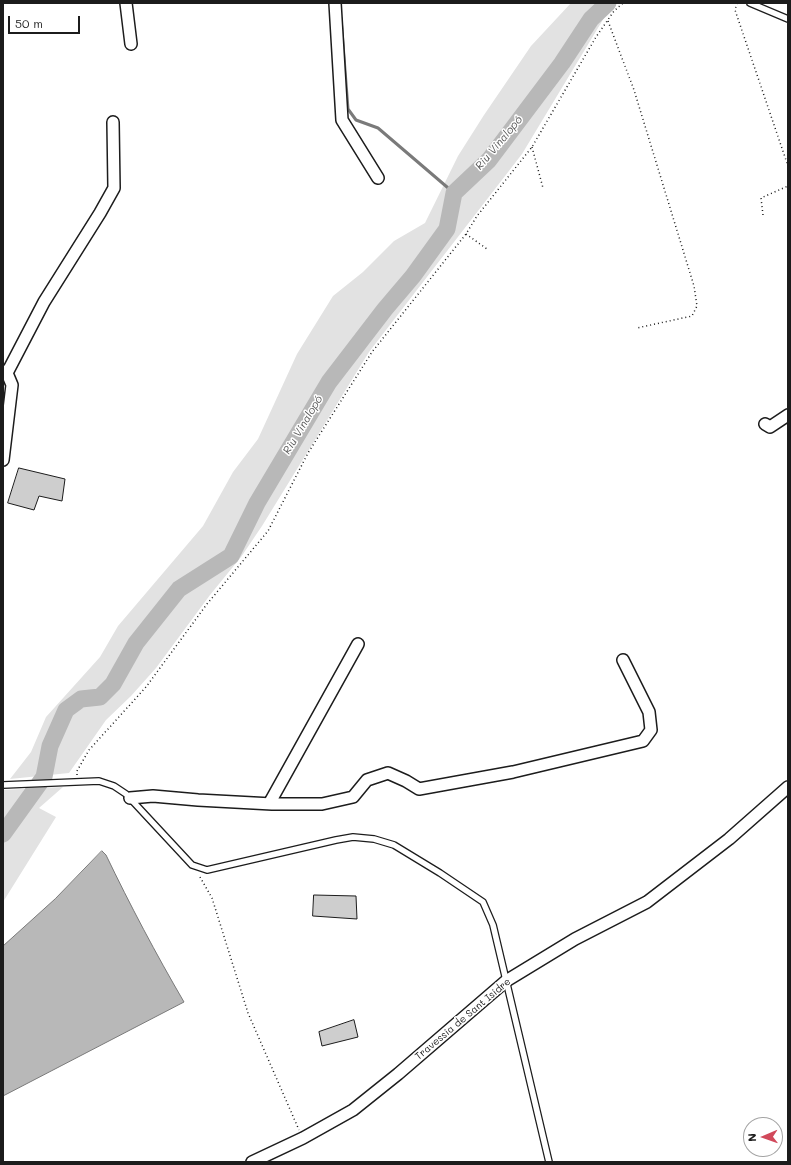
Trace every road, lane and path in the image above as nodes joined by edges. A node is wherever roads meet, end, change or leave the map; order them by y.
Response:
1 (126, 3) edge
2 (335, 3) edge
3 (623, 3) edge
4 (737, 3) edge
5 (750, 3) edge
6 (788, 18) edge
7 (608, 21) junction
8 (131, 44) dead end
9 (113, 122) dead end
10 (532, 146) junction
11 (788, 166) edge
12 (378, 178) dead end
13 (788, 186) edge
14 (543, 188) dead end
15 (763, 215) dead end
16 (466, 234) junction
17 (487, 249) dead end
18 (636, 328) dead end
19 (5, 372) edge
20 (788, 415) edge
21 (764, 424) dead end
22 (3, 460) edge
23 (358, 644) dead end
24 (623, 660) dead end
25 (76, 781) junction
26 (3, 784) edge
27 (788, 787) edge
28 (130, 798) junction
29 (269, 804) junction
30 (192, 866) junction
31 (506, 981) junction
32 (303, 1138) junction
33 (252, 1162) edge
34 (549, 1162) edge

1 - 8 street
2 - 12 street
3 - 7 path
4 - 11 path
5 - 6 lane
7 - 10 path
7 - 18 path
9 - 19 street
10 - 14 path
10 - 16 path
13 - 15 path
16 - 17 path
16 - 25 path
19 - 22 street
20 - 21 street
23 - 29 street
24 - 29 street
25 - 26 lane
25 - 28 lane
27 - 31 street, Travessia de Sant Isidre
28 - 29 street
28 - 30 lane
30 - 31 lane
30 - 32 path
31 - 32 street, Travessia de Sant Isidre
31 - 34 lane
32 - 33 street, Travessia de Sant Isidre

